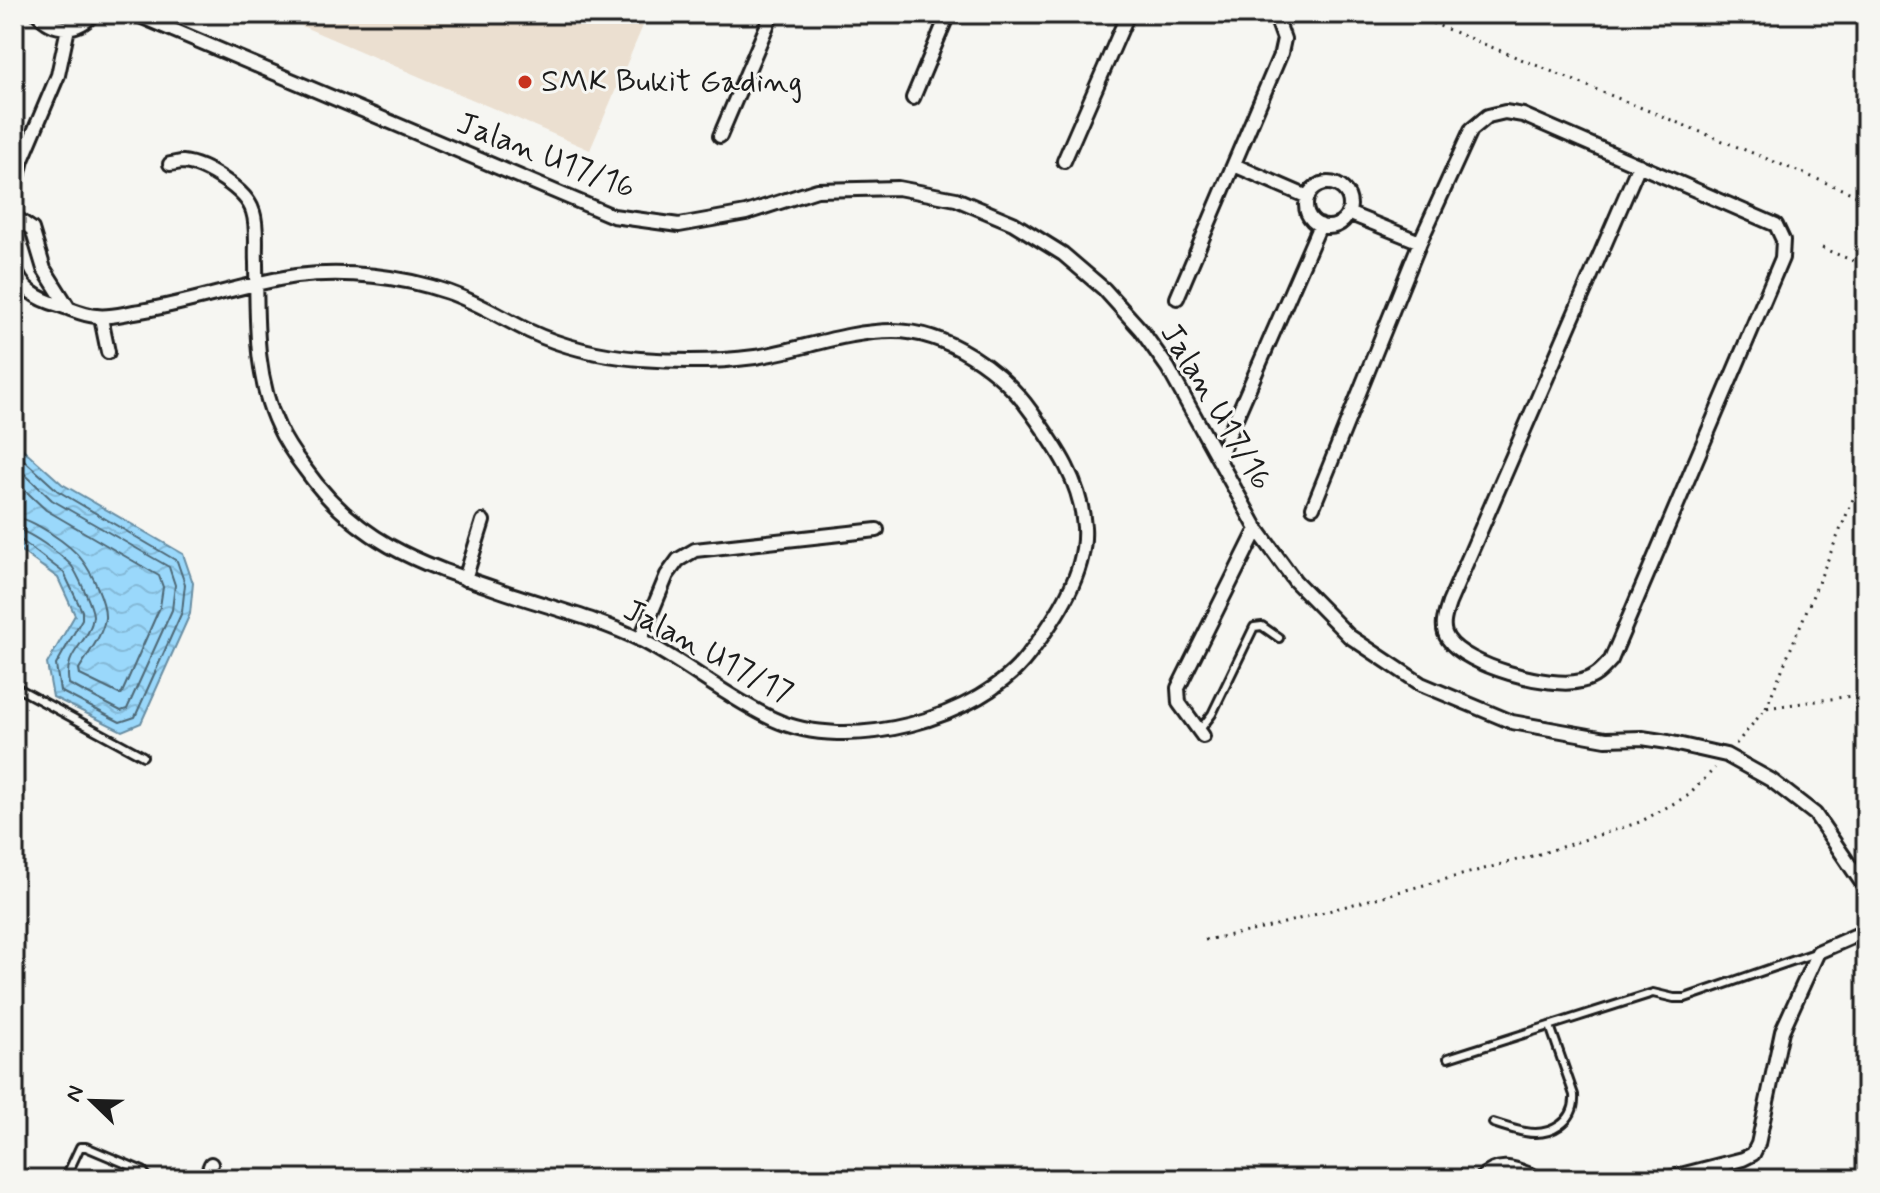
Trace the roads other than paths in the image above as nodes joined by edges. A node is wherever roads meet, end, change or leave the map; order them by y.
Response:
1 (38, 14) edge
2 (93, 14) edge
3 (135, 14) edge
4 (772, 14) edge
5 (948, 14) edge
6 (1128, 14) edge
7 (1275, 14) edge
8 (68, 28) junction
9 (913, 98) dead end
10 (720, 136) dead end
11 (1064, 161) dead end
12 (170, 164) dead end
13 (1234, 165) junction
14 (1639, 165) junction
15 (1308, 197) junction
16 (1348, 213) junction
17 (15, 219) edge
18 (1320, 225) junction
19 (1420, 242) junction
20 (14, 266) edge
21 (256, 285) junction
22 (1177, 298) dead end
23 (68, 307) junction
24 (101, 318) junction
25 (108, 352) dead end
26 (1219, 457) junction
27 (1313, 507) dead end
28 (483, 521) dead end
29 (1257, 529) junction
30 (877, 530) dead end
31 (465, 579) junction
32 (1279, 638) dead end
33 (640, 640) junction
34 (14, 686) edge
35 (1201, 733) joint
36 (143, 756) dead end
37 (1866, 889) edge
38 (1866, 931) edge
39 (1818, 952) junction
40 (1550, 1026) junction
41 (1448, 1058) dead end
42 (1493, 1123) dead end
43 (211, 1164) dead end
44 (65, 1179) edge
45 (149, 1179) edge
46 (205, 1179) edge
47 (1481, 1179) edge
48 (1540, 1179) edge
49 (1665, 1179) edge

1 - 8 street
2 - 8 street
3 - 26 street, Jalan U17/16
4 - 10 street
5 - 9 street
6 - 11 street
7 - 13 street
8 - 17 street
12 - 21 street
13 - 15 street
13 - 22 street
14 - 14 street
14 - 19 street
15 - 16 street
15 - 18 street
16 - 18 street
16 - 19 street
17 - 23 street
18 - 26 street
19 - 27 street
20 - 23 street, Jalan U17/17
21 - 24 street, Jalan U17/17
21 - 31 street, Jalan U17/17
21 - 33 street, Jalan U17/17
23 - 24 street, Jalan U17/17
24 - 25 street
26 - 29 street, Jalan U17/16
28 - 31 street
29 - 35 street
29 - 37 street, Jalan U17/16
30 - 33 street
31 - 33 street, Jalan U17/17
32 - 35 lane
34 - 36 lane
38 - 39 street
39 - 40 lane
39 - 49 street
40 - 41 lane
40 - 42 lane
43 - 46 street
44 - 45 lane
47 - 48 street

